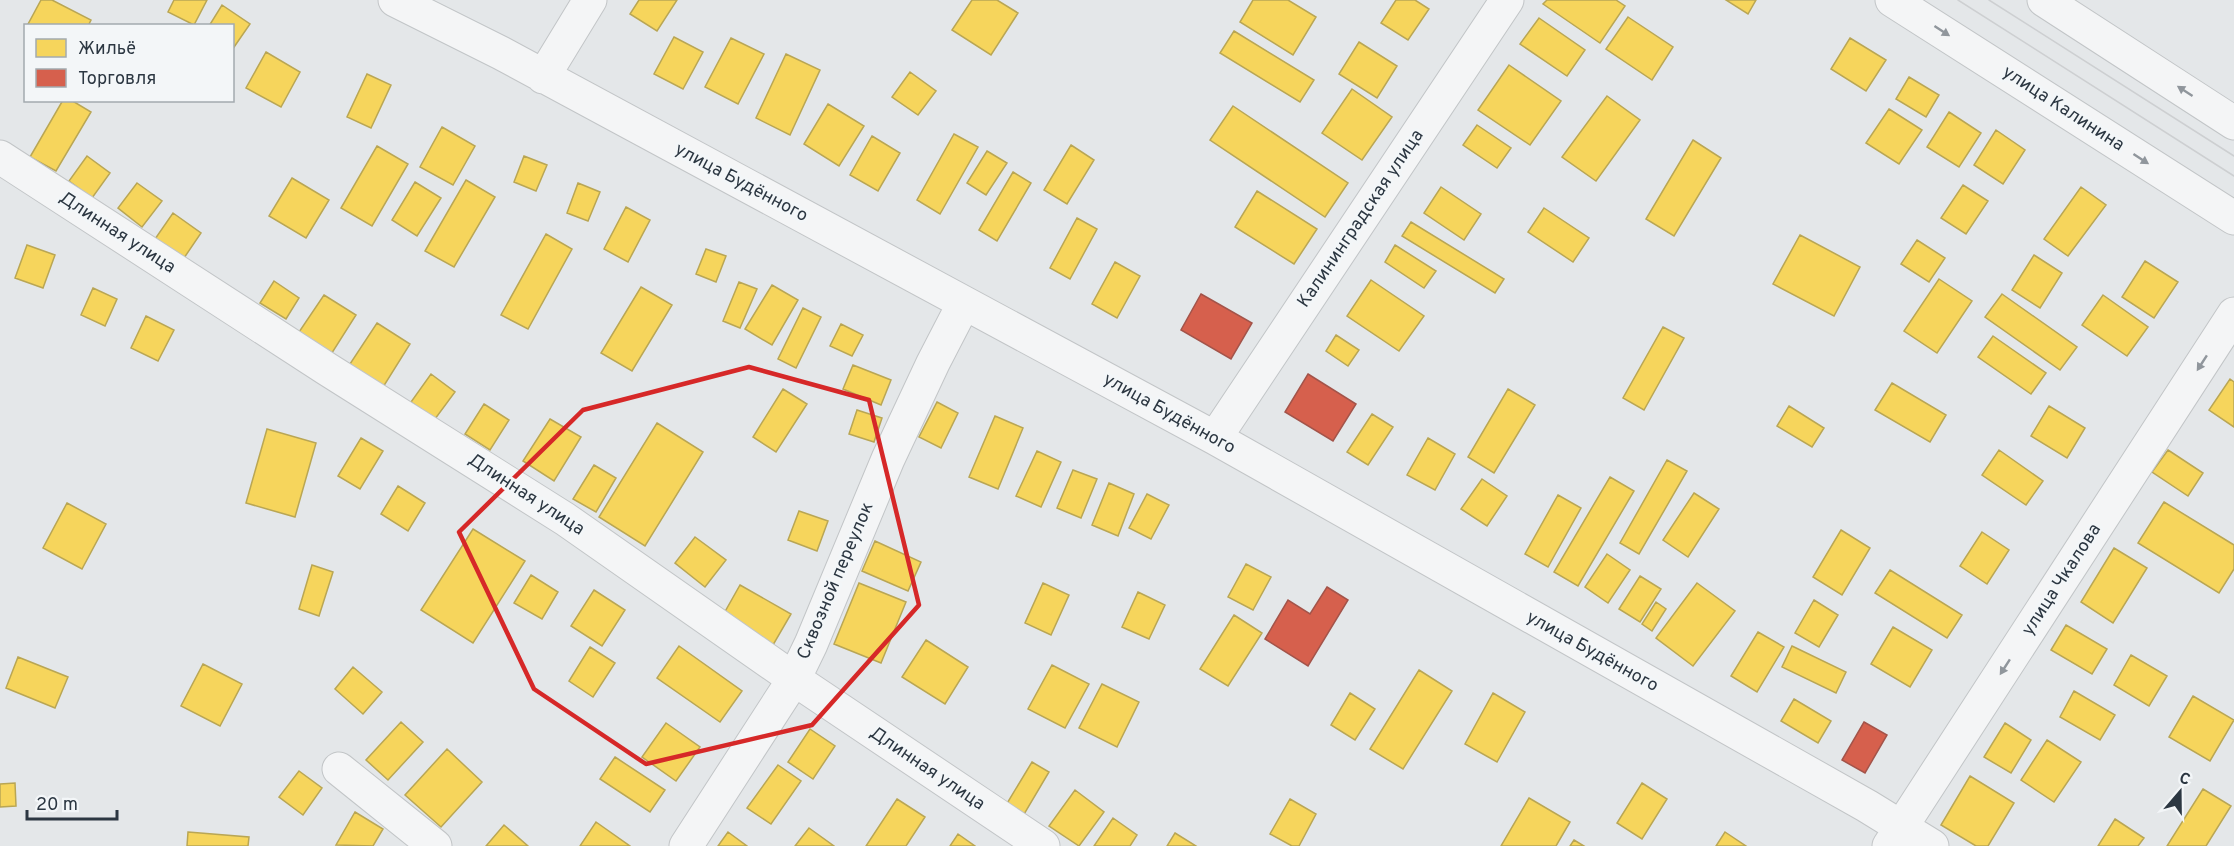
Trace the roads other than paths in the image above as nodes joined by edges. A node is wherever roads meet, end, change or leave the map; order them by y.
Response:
1 (395, 0) edge
2 (590, 0) edge
3 (1508, 0) edge
4 (1892, 0) edge
5 (2044, 0) edge
6 (543, 77) junction
7 (2234, 123) edge
8 (0, 157) edge
9 (2234, 218) edge
10 (964, 303) junction
11 (2234, 314) edge
12 (1215, 438) junction
13 (794, 679) junction
14 (339, 769) dead end
15 (1895, 837) edge
16 (435, 846) edge
17 (686, 846) edge
18 (1042, 846) edge
19 (1932, 846) edge

1 - 6 street, улица Будённого
2 - 6 street
3 - 12 street, Калининградская улица
4 -> 9 street, улица Калинина
7 -> 5 street
6 - 10 street, улица Будённого
8 - 13 street, Длинная улица
10 - 12 street, улица Будённого
10 - 13 street, Сквозной переулок
11 -> 15 street, улица Чкалова
12 - 15 street, улица Будённого
13 - 17 street, Сквозной переулок
13 - 18 street, Длинная улица
14 - 16 street
15 - 19 street, улица Будённого

